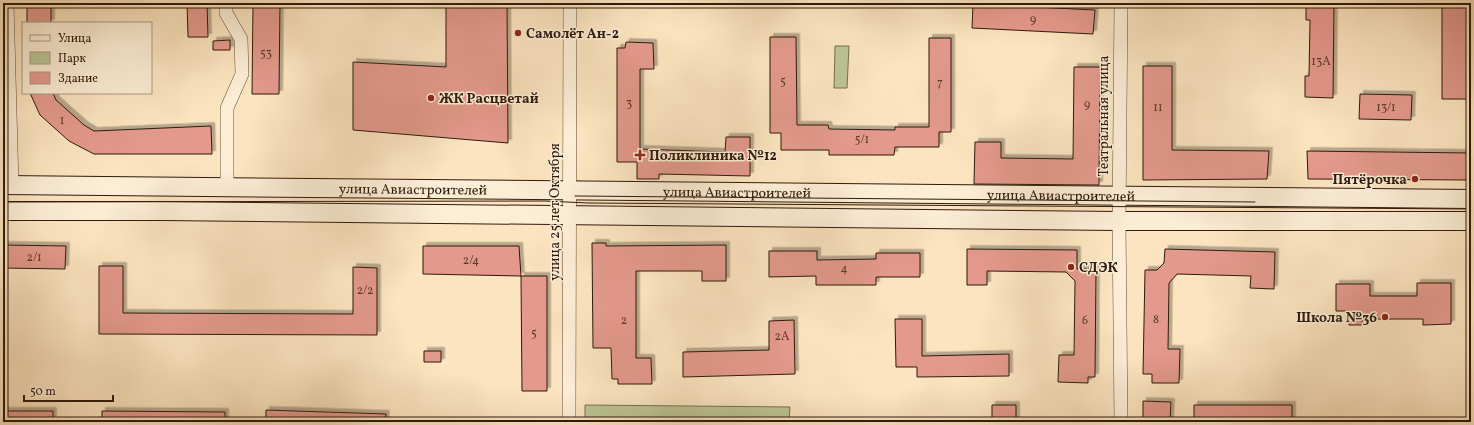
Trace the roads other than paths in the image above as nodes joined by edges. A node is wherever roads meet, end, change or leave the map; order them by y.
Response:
1 (7, 3) edge
2 (226, 3) edge
3 (570, 3) edge
4 (1121, 3) edge
5 (7, 186) edge
6 (227, 188) junction
7 (570, 191) junction
8 (1119, 195) junction
9 (1471, 199) edge
10 (3, 212) edge
11 (570, 216) junction
12 (1119, 221) junction
13 (1471, 221) edge
14 (569, 422) edge
15 (1121, 422) edge

1 - 5 street
2 - 6 street
3 - 7 street, улица 25 лет Октября
4 - 8 street, Театральная улица
5 - 6 main road, улица Авиастроителей
6 - 7 main road, улица Авиастроителей
7 - 8 main road, улица Авиастроителей
7 - 11 street, улица 25 лет Октября
8 - 9 main road, улица Авиастроителей
8 - 12 street, Театральная улица
10 - 11 main road, улица Авиастроителей
11 - 12 main road, улица Авиастроителей
11 - 14 street, улица 25 лет Октября
12 - 13 main road, улица Авиастроителей
12 - 15 street, Театральная улица

